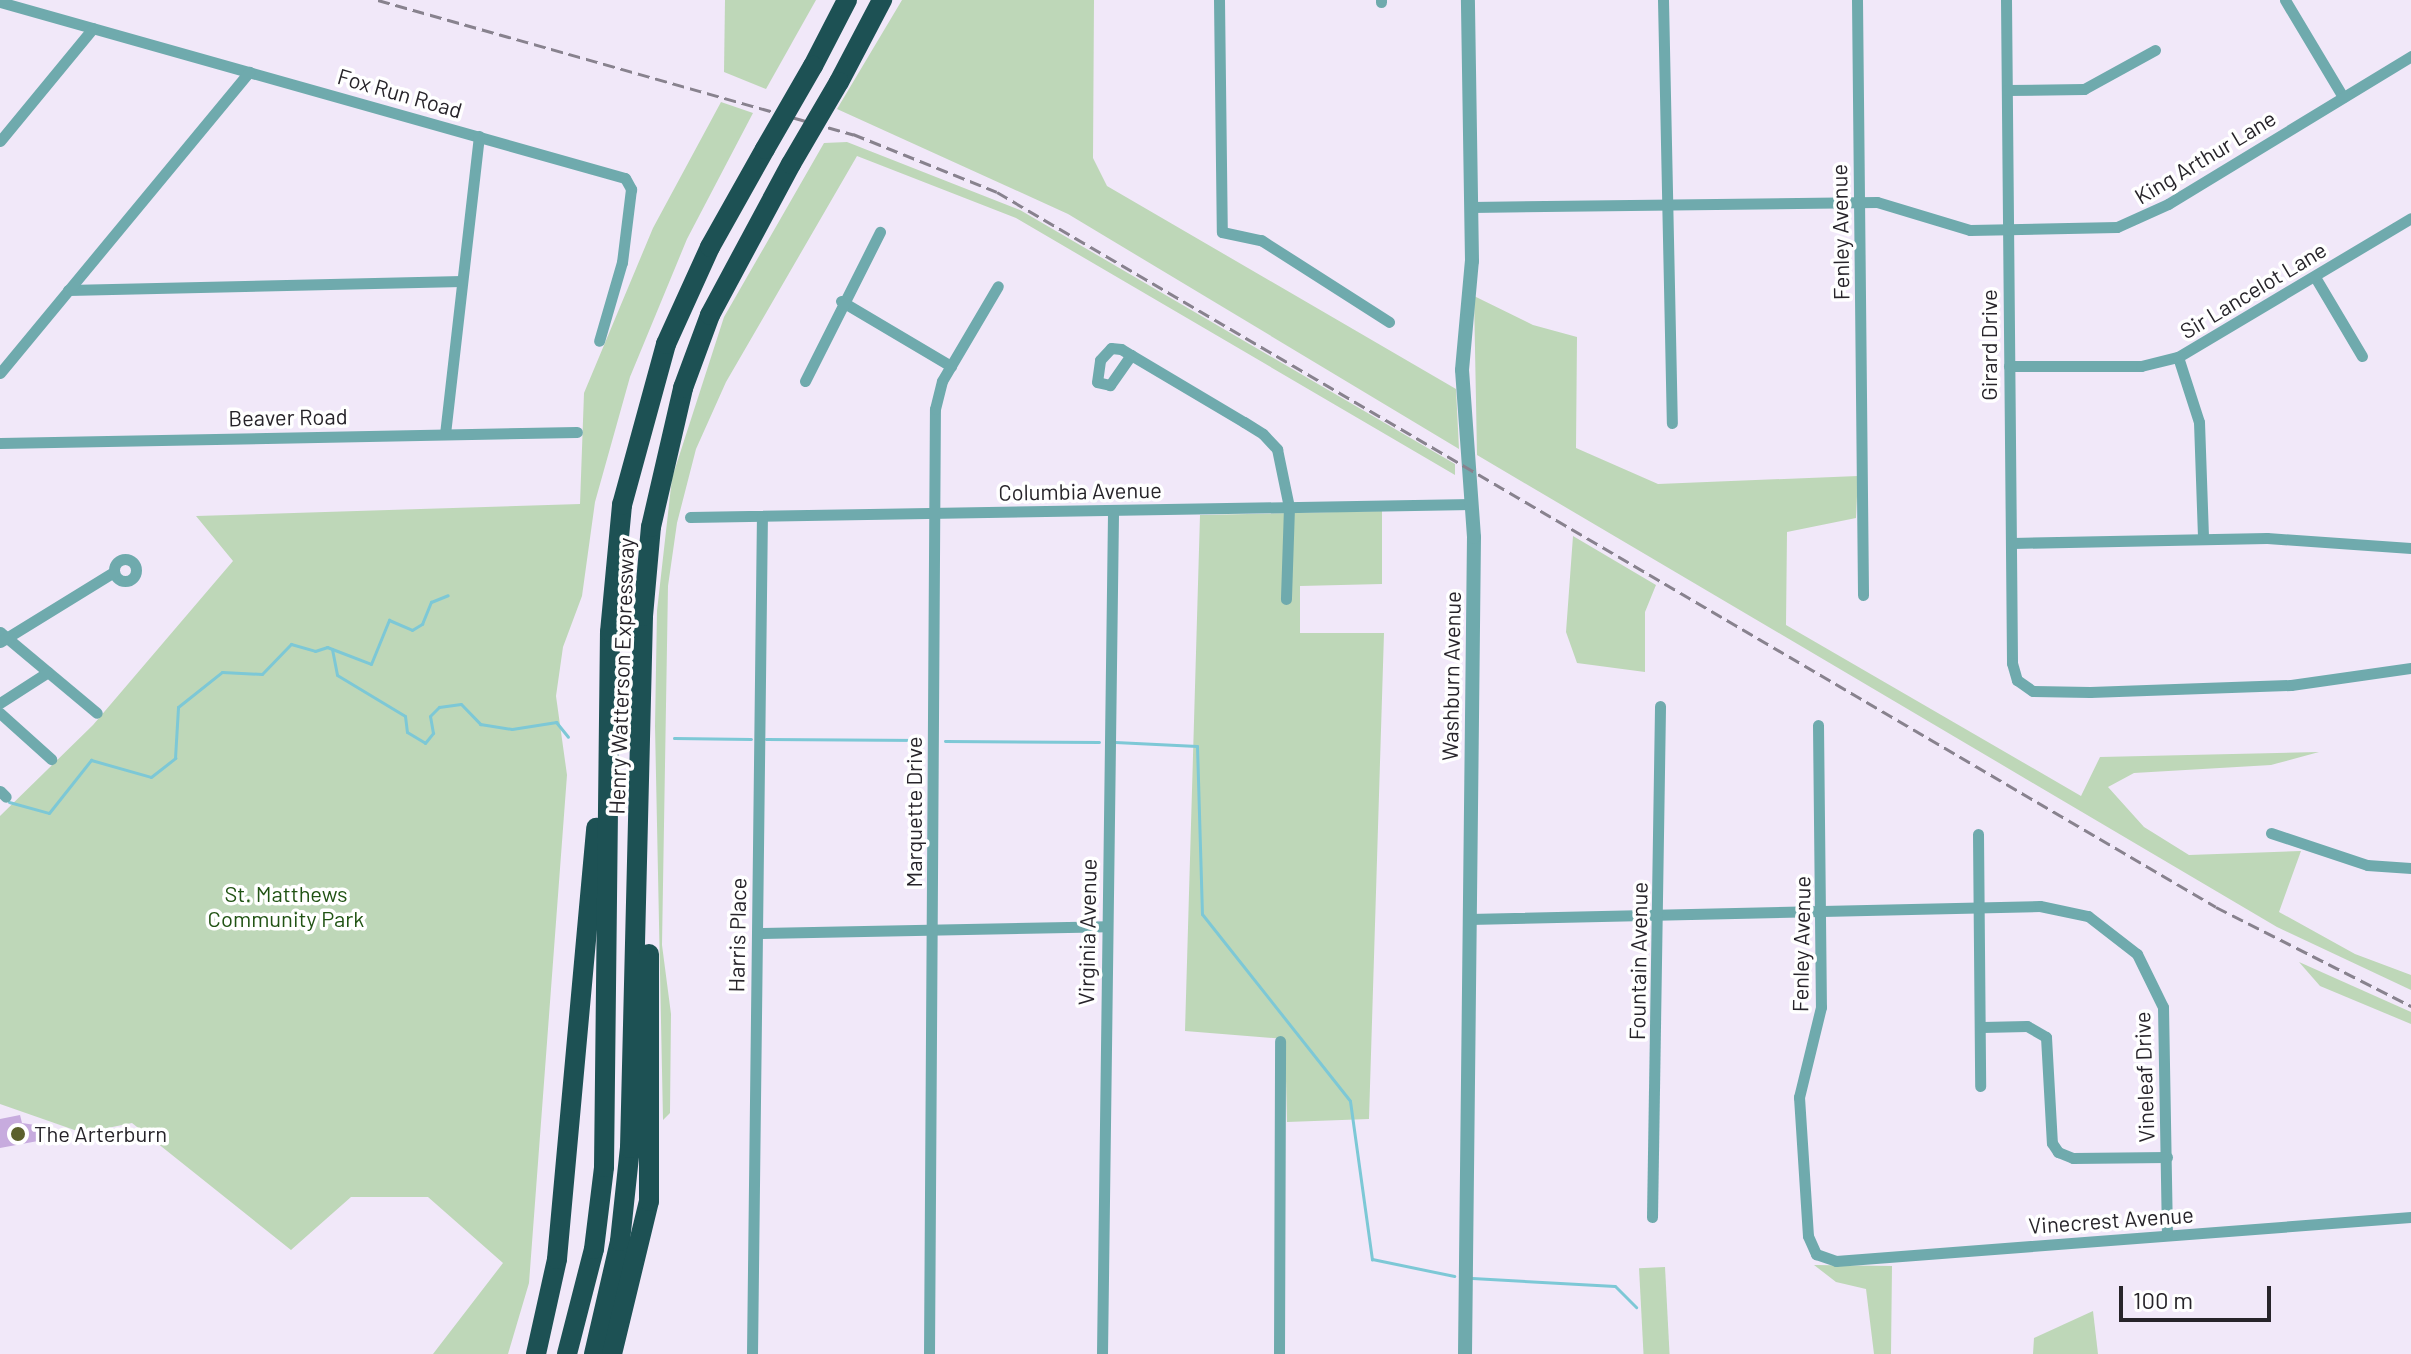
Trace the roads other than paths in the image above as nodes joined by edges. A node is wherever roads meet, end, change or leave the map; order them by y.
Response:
1 (847, 0) edge
2 (1219, 0) edge
3 (1468, 0) edge
4 (1663, 0) edge
5 (1857, 0) edge
6 (2006, 0) edge
7 (2285, 0) edge
8 (0, 2) edge
9 (880, 4) edge
10 (93, 28) junction
11 (2155, 50) dead end
12 (2411, 56) edge
13 (249, 72) junction
14 (2007, 90) junction
15 (2343, 97) junction
16 (479, 136) junction
17 (0, 141) edge
18 (1860, 202) junction
19 (1664, 203) junction
20 (1471, 207) junction
21 (2411, 218) edge
22 (2007, 230) junction
23 (880, 232) dead end
24 (2315, 277) junction
25 (462, 281) junction
26 (998, 286) dead end
27 (68, 290) junction
28 (841, 301) junction
29 (1389, 322) dead end
30 (599, 341) dead end
31 (1131, 355) dead end
32 (2362, 356) dead end
33 (2178, 357) junction
34 (951, 366) junction
35 (2009, 366) junction
36 (0, 373) edge
37 (805, 381) dead end
38 (1672, 423) dead end
39 (577, 432) dead end
40 (445, 434) junction
41 (0, 443) edge
42 (1472, 504) junction
43 (1289, 507) junction
44 (1113, 510) junction
45 (937, 513) junction
46 (690, 517) dead end
47 (762, 517) junction
48 (2203, 539) junction
49 (2012, 543) junction
50 (2411, 548) edge
51 (114, 572) dead end
52 (1863, 595) dead end
53 (1286, 599) dead end
54 (2, 637) edge
55 (2411, 668) edge
56 (48, 672) junction
57 (0, 703) edge
58 (1660, 706) dead end
59 (0, 713) edge
60 (97, 713) dead end
61 (607, 717) junction
62 (1818, 725) dead end
63 (642, 738) junction
64 (51, 759) dead end
65 (2271, 833) dead end
66 (1978, 834) dead end
67 (2411, 868) edge
68 (1977, 907) junction
69 (1821, 912) junction
70 (1658, 916) junction
71 (1469, 919) junction
72 (1107, 926) junction
73 (933, 928) junction
74 (757, 933) junction
75 (1982, 1027) junction
76 (1280, 1041) dead end
77 (1980, 1086) dead end
78 (2167, 1157) junction
79 (1652, 1217) dead end
80 (2411, 1217) edge
81 (2167, 1235) junction
82 (1816, 1254) joint
83 (536, 1354) edge
84 (567, 1354) edge
85 (594, 1354) edge
86 (612, 1354) edge
87 (752, 1354) edge
88 (929, 1354) edge
89 (1102, 1354) edge
90 (1279, 1354) edge
91 (1465, 1354) edge

1 - 61 highway, Henry Watterson Expressway, bridge
2 - 29 street
3 - 20 street, Washburn Avenue
4 - 19 street
5 - 18 street, Fenley Avenue
6 - 14 street, Girard Drive
7 - 15 street
8 - 10 street, Fox Run Road
9 - 63 highway, Henry Watterson Expressway, bridge
10 - 13 street, Fox Run Road
10 - 17 street
11 - 14 street
12 - 15 street, King Arthur Lane
13 - 16 street, Fox Run Road
13 - 27 street
14 - 22 street, Girard Drive
15 - 22 street, King Arthur Lane
16 - 25 street
16 - 30 street, Fox Run Road
18 - 19 street, King Arthur Lane
18 - 22 street, King Arthur Lane
18 - 52 street, Fenley Avenue
19 - 20 street, King Arthur Lane
19 - 38 street
20 - 42 street, Washburn Avenue
21 - 24 street, Sir Lancelot Lane
22 - 35 street, Girard Drive
23 - 28 street
24 - 32 street
24 - 33 street, Sir Lancelot Lane
25 - 27 street
25 - 40 street
26 - 34 street, Marquette Drive
27 - 36 street
28 - 34 street
28 - 37 street
31 - 43 street
33 - 35 street, Sir Lancelot Lane
33 - 48 street
34 - 45 street, Marquette Drive
35 - 49 street, Girard Drive
39 - 40 street, Beaver Road
40 - 41 street, Beaver Road
42 - 43 street, Columbia Avenue
42 - 71 street, Washburn Avenue
43 - 44 street, Columbia Avenue
43 - 53 street
44 - 45 street, Columbia Avenue
44 - 72 street, Virginia Avenue
45 - 47 street, Columbia Avenue
45 - 73 street, Marquette Drive
46 - 47 street, Columbia Avenue
47 - 74 street, Harris Place
48 - 49 street
48 - 50 street
49 - 55 street, Girard Drive
51 - 54 street
54 - 56 street
56 - 57 street
56 - 60 street
58 - 70 street, Fountain Avenue
59 - 64 street
61 - 83 highway
61 - 84 highway, Henry Watterson Expressway
62 - 69 street, Fenley Avenue
63 - 85 highway, Henry Watterson Expressway
63 - 86 highway
65 - 67 street
66 - 68 street
68 - 69 street, Vineleaf Drive
68 - 75 street
68 - 78 street, Vineleaf Drive
69 - 70 street, Vineleaf Drive
69 - 82 street, Fenley Avenue
70 - 71 street, Vineleaf Drive
70 - 79 street, Fountain Avenue
71 - 91 street, Washburn Avenue
72 - 73 street
72 - 89 street, Virginia Avenue
73 - 74 street
73 - 88 street, Marquette Drive
74 - 87 street, Harris Place
75 - 77 street
75 - 78 street
76 - 90 street
78 - 81 street, Vineleaf Drive
80 - 81 street, Vinecrest Avenue
81 - 82 street, Vinecrest Avenue

